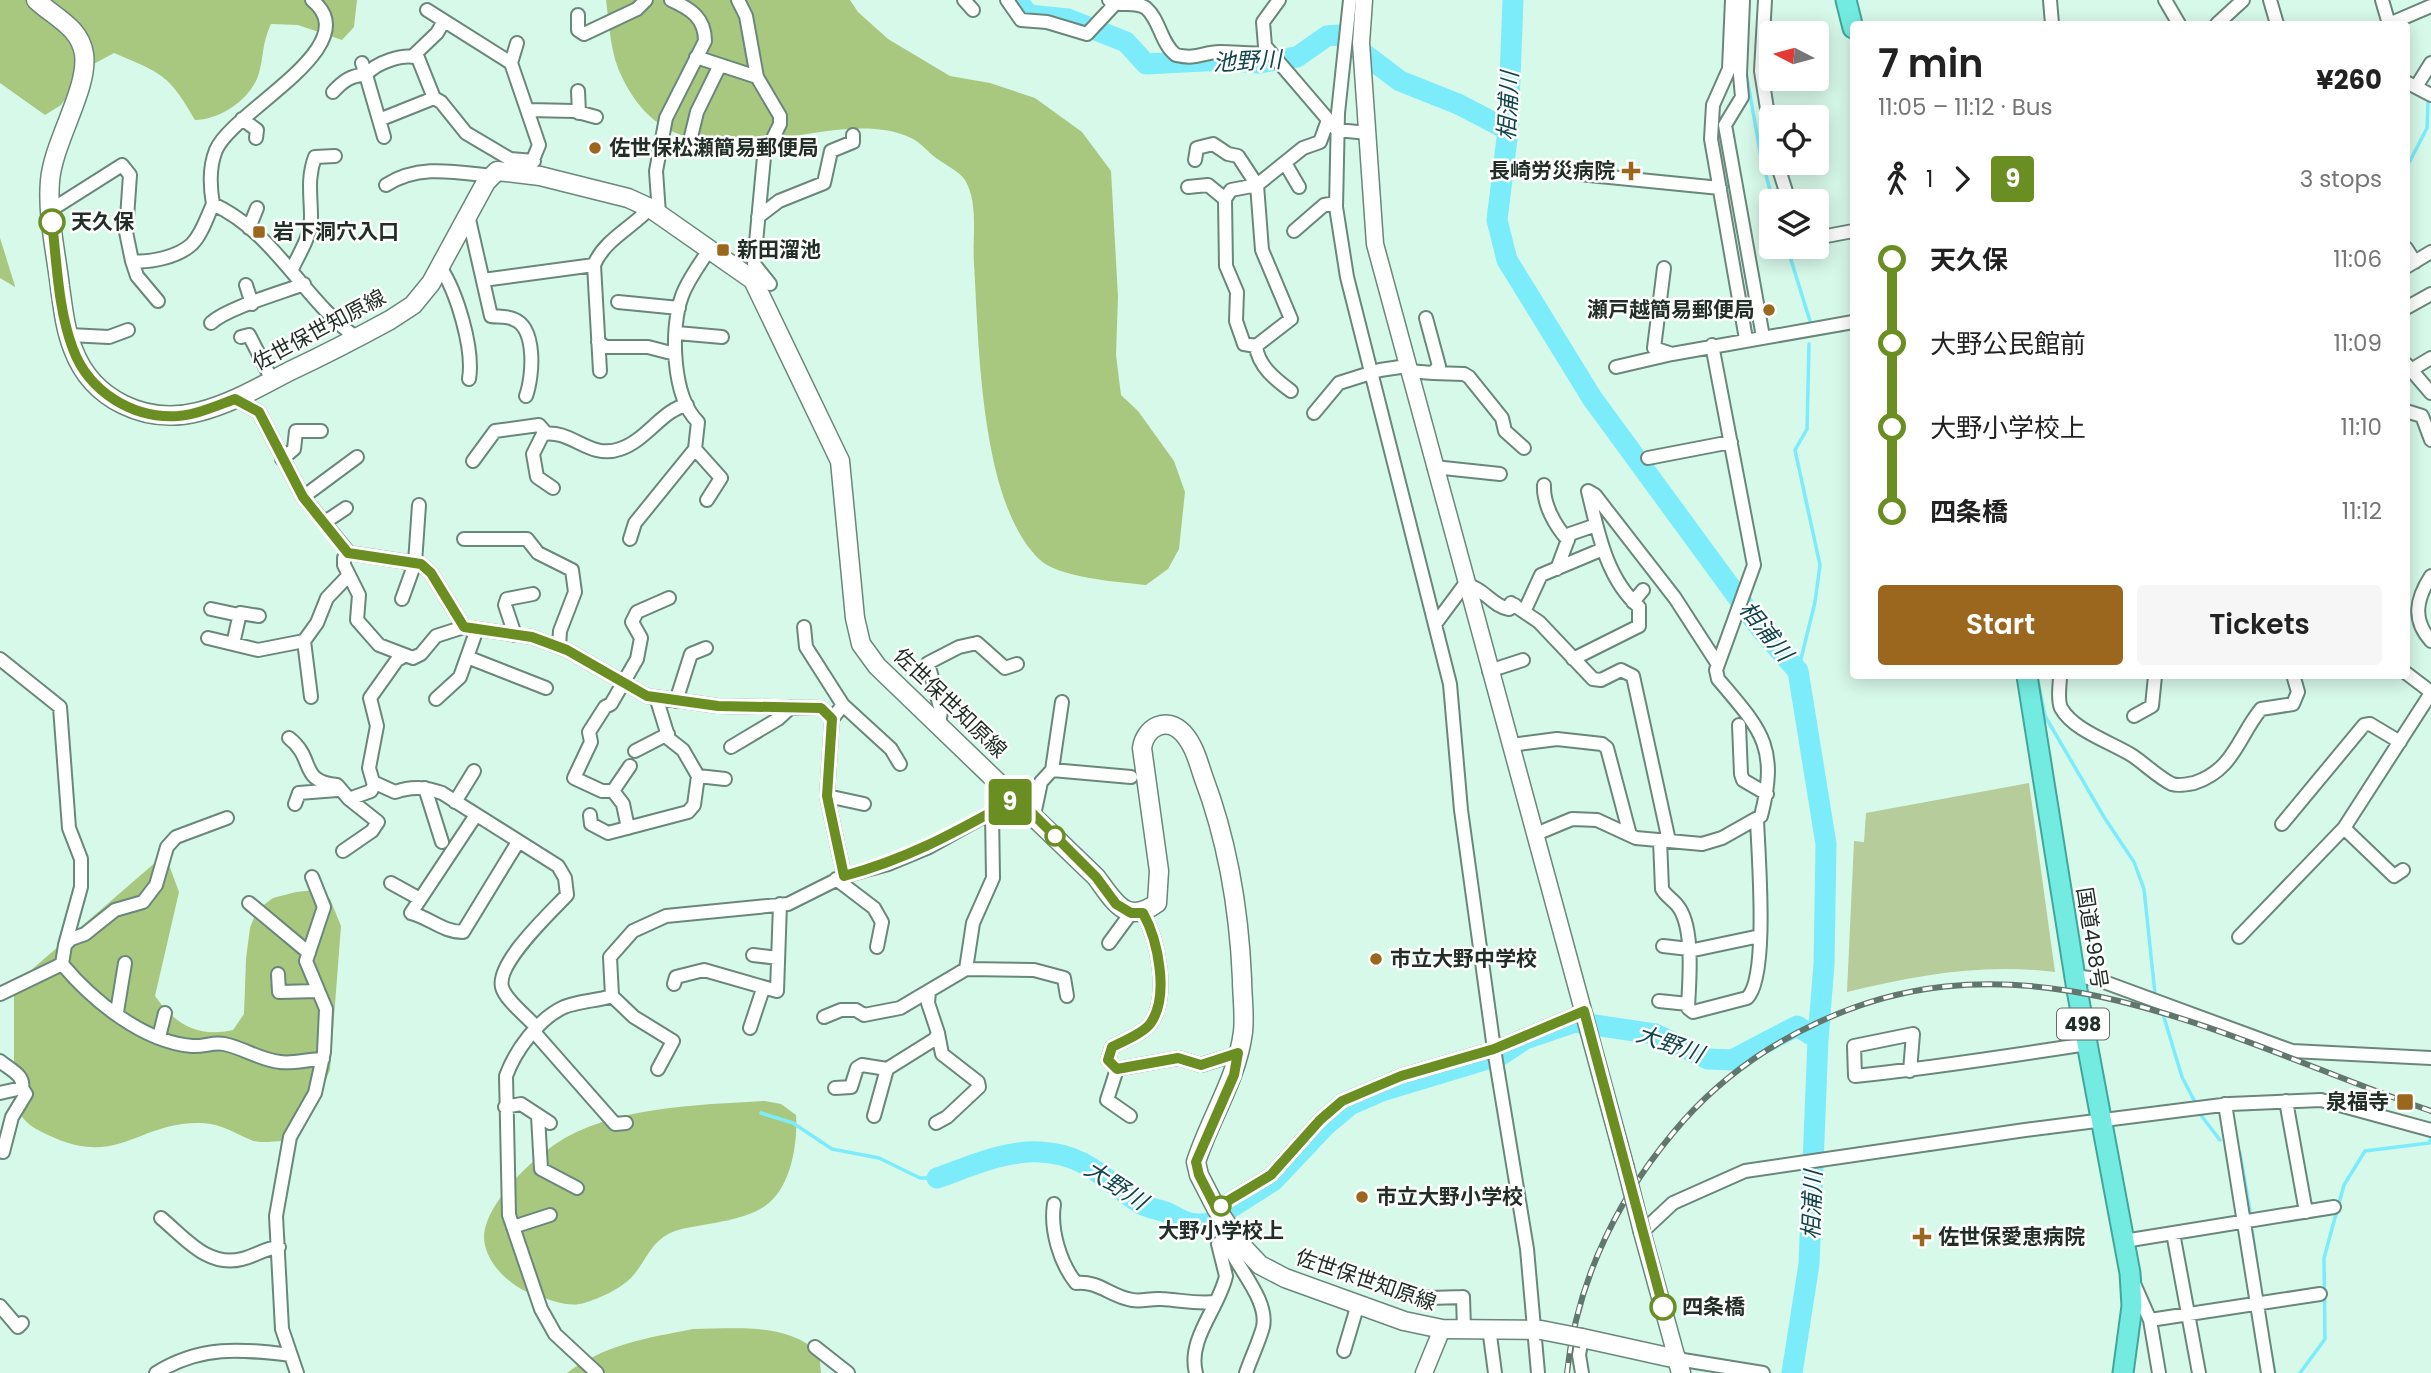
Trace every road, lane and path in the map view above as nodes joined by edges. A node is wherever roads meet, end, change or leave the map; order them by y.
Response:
1 (36, 0) edge
2 (313, 0) edge
3 (646, 0) edge
4 (671, 0) edge
5 (738, 0) edge
6 (1007, 0) edge
7 (1279, 0) edge
8 (1350, 0) edge
9 (1364, 0) edge
10 (1732, 0) edge
11 (1742, 0) edge
12 (1765, 0) edge
13 (1846, 0) edge
14 (2050, 0) edge
15 (2165, 0) edge
16 (2243, 0) edge
17 (2270, 0) edge
18 (2382, 0) edge
19 (1112, 2) edge
20 (1140, 2) edge
21 (2431, 6) edge
22 (427, 10) dead end
23 (578, 15) dead end
24 (444, 21) junction
25 (1851, 21) edge
26 (2052, 21) edge
27 (2177, 21) edge
28 (2220, 21) edge
29 (2276, 21) edge
30 (2386, 21) edge
31 (2394, 21) edge
32 (517, 43) dead end
33 (412, 56) junction
34 (696, 57) junction
35 (1274, 58) junction
36 (511, 63) junction
37 (2431, 63) edge
38 (720, 65) junction
39 (364, 69) junction
40 (757, 77) junction
41 (2411, 85) edge
42 (578, 91) dead end
43 (333, 92) dead end
44 (2431, 95) edge
45 (434, 98) junction
46 (1767, 105) edge
47 (528, 110) junction
48 (579, 113) junction
49 (596, 117) dead end
50 (242, 118) junction
51 (379, 120) junction
52 (1333, 125) junction
53 (1368, 133) junction
54 (853, 135) dead end
55 (384, 137) dead end
56 (256, 138) dead end
57 (661, 145) junction
58 (335, 156) dead end
59 (1195, 160) dead end
60 (1285, 163) junction
61 (530, 167) junction
62 (1569, 173) dead end
63 (492, 176) junction
64 (1257, 185) junction
65 (386, 186) dead end
66 (1188, 187) dead end
67 (1300, 187) dead end
68 (1720, 188) junction
69 (1225, 200) junction
70 (1336, 203) junction
71 (213, 204) junction
72 (257, 208) dead end
73 (51, 210) junction
74 (654, 211) junction
75 (468, 215) junction
76 (758, 217) junction
77 (249, 228) junction
78 (1294, 231) dead end
79 (1850, 232) edge
80 (1829, 236) edge
81 (710, 248) junction
82 (2431, 252) edge
83 (132, 261) junction
84 (2410, 264) edge
85 (594, 265) junction
86 (440, 267) junction
87 (1664, 268) dead end
88 (292, 269) junction
89 (752, 272) junction
90 (482, 280) junction
91 (304, 284) junction
92 (770, 284) dead end
93 (246, 285) dead end
94 (2431, 294) edge
95 (158, 300) dead end
96 (618, 302) dead end
97 (252, 304) junction
98 (2410, 307) edge
99 (680, 308) junction
100 (1426, 318) dead end
101 (1850, 322) edge
102 (211, 323) dead end
103 (128, 330) dead end
104 (677, 333) junction
105 (69, 335) junction
106 (241, 337) dead end
107 (722, 337) dead end
108 (1763, 337) junction
109 (357, 338) junction
110 (1746, 340) junction
111 (598, 342) junction
112 (1712, 345) junction
113 (1256, 346) junction
114 (675, 354) junction
115 (1672, 354) junction
116 (2431, 358) edge
117 (1616, 367) dead end
118 (2410, 367) edge
119 (2410, 368) edge
120 (1408, 369) junction
121 (600, 371) dead end
122 (1371, 372) junction
123 (1433, 373) junction
124 (469, 379) dead end
125 (272, 380) junction
126 (1291, 391) dead end
127 (2431, 393) edge
128 (526, 396) dead end
129 (235, 399) junction
130 (687, 405) junction
131 (2410, 412) edge
132 (1314, 413) dead end
133 (321, 431) dead end
134 (546, 433) junction
135 (2431, 440) edge
136 (1731, 442) junction
137 (1524, 448) dead end
138 (695, 449) junction
139 (357, 457) dead end
140 (1648, 458) dead end
141 (282, 459) junction
142 (473, 461) dead end
143 (1434, 467) junction
144 (1500, 474) dead end
145 (1544, 485) dead end
146 (553, 488) dead end
147 (303, 497) junction
148 (707, 500) dead end
149 (419, 505) dead end
150 (346, 508) dead end
151 (325, 522) junction
152 (1596, 525) junction
153 (464, 539) dead end
154 (630, 539) dead end
155 (1568, 540) junction
156 (1603, 549) junction
157 (348, 553) junction
158 (415, 563) junction
159 (1557, 569) junction
160 (349, 575) junction
161 (2431, 576) edge
162 (1465, 584) junction
163 (1643, 590) dead end
164 (533, 594) dead end
165 (669, 598) dead end
166 (401, 599) dead end
167 (1633, 602) junction
168 (1516, 607) junction
169 (211, 609) dead end
170 (239, 615) junction
171 (259, 616) dead end
172 (1436, 623) junction
173 (804, 627) dead end
174 (470, 628) junction
175 (515, 635) junction
176 (208, 638) dead end
177 (304, 641) junction
178 (2431, 641) edge
179 (977, 643) junction
180 (233, 644) junction
181 (559, 647) junction
182 (706, 648) dead end
183 (404, 656) junction
184 (467, 657) junction
185 (0, 659) edge
186 (1573, 659) junction
187 (1523, 660) dead end
188 (1717, 661) junction
189 (1017, 664) dead end
190 (1489, 671) junction
191 (995, 675) dead end
192 (2410, 676) edge
193 (2027, 679) edge
194 (2060, 679) edge
195 (2155, 679) edge
196 (2294, 679) edge
197 (623, 684) junction
198 (546, 688) dead end
199 (2431, 693) edge
200 (312, 696) dead end
201 (656, 697) junction
202 (436, 699) dead end
203 (676, 701) junction
204 (1062, 702) dead end
205 (842, 705) junction
206 (791, 706) junction
207 (2134, 716) dead end
208 (832, 719) junction
209 (939, 725) junction
210 (1739, 725) dead end
211 (668, 734) junction
212 (289, 738) dead end
213 (2400, 742) junction
214 (1511, 746) junction
215 (731, 747) dead end
216 (635, 751) dead end
217 (900, 764) dead end
218 (630, 766) dead end
219 (1052, 770) junction
220 (474, 771) dead end
221 (698, 776) junction
222 (1131, 777) dead end
223 (726, 779) dead end
224 (375, 783) junction
225 (425, 788) junction
226 (613, 791) junction
227 (345, 794) junction
228 (1767, 794) junction
229 (827, 796) junction
230 (1017, 798) junction
231 (455, 802) junction
232 (295, 804) dead end
233 (864, 804) dead end
234 (992, 812) junction
235 (476, 815) junction
236 (590, 815) dead end
237 (1034, 815) junction
238 (227, 818) dead end
239 (1757, 819) junction
240 (2282, 824) dead end
241 (628, 828) junction
242 (2344, 828) junction
243 (1536, 834) junction
244 (1630, 835) junction
245 (1664, 841) junction
246 (442, 842) dead end
247 (518, 842) junction
248 (343, 851) dead end
249 (2394, 876) dead end
250 (312, 877) dead end
251 (840, 878) junction
252 (391, 883) dead end
253 (420, 899) junction
254 (250, 903) dead end
255 (780, 904) junction
256 (1137, 913) junction
257 (1760, 936) junction
258 (2239, 937) dead end
259 (1109, 943) dead end
260 (65, 945) junction
261 (1663, 946) dead end
262 (877, 947) dead end
263 (1689, 950) junction
264 (309, 953) junction
265 (754, 955) dead end
266 (778, 958) junction
267 (125, 963) dead end
268 (62, 964) junction
269 (966, 969) junction
270 (278, 974) dead end
271 (2075, 976) junction
272 (674, 984) dead end
273 (763, 989) junction
274 (317, 990) junction
275 (929, 990) junction
276 (0, 995) edge
277 (612, 996) junction
278 (1067, 996) dead end
279 (1659, 1001) dead end
280 (1688, 1004) junction
281 (1584, 1011) junction
282 (117, 1012) junction
283 (165, 1013) dead end
284 (824, 1017) dead end
285 (750, 1028) dead end
286 (536, 1030) junction
287 (938, 1033) junction
288 (159, 1037) junction
289 (2087, 1044) junction
290 (1494, 1049) junction
291 (1238, 1053) junction
292 (2431, 1058) edge
293 (323, 1059) junction
294 (0, 1061) edge
295 (658, 1069) dead end
296 (887, 1069) junction
297 (1117, 1069) junction
298 (1910, 1071) junction
299 (22, 1088) junction
300 (835, 1088) dead end
301 (0, 1093) edge
302 (2286, 1101) junction
303 (2225, 1104) junction
304 (505, 1107) junction
305 (874, 1115) dead end
306 (538, 1116) junction
307 (1130, 1116) dead end
308 (2102, 1122) junction
309 (550, 1123) dead end
310 (626, 1123) dead end
311 (936, 1123) dead end
312 (2429, 1129) edge
313 (3, 1153) dead end
314 (577, 1188) dead end
315 (1055, 1204) dead end
316 (2334, 1207) dead end
317 (1216, 1208) junction
318 (2306, 1212) junction
319 (550, 1215) dead end
320 (161, 1218) dead end
321 (2244, 1222) junction
322 (513, 1227) junction
323 (1642, 1232) junction
324 (2173, 1233) junction
325 (1228, 1235) junction
326 (2124, 1241) junction
327 (279, 1247) junction
328 (2130, 1273) junction
329 (1394, 1286) dead end
330 (2320, 1294) dead end
331 (1216, 1302) junction
332 (1358, 1304) junction
333 (2256, 1304) junction
334 (0, 1306) edge
335 (2188, 1314) junction
336 (2150, 1320) junction
337 (22, 1323) dead end
338 (1489, 1328) junction
339 (1443, 1329) junction
340 (1464, 1329) junction
341 (1539, 1330) junction
342 (1582, 1338) junction
343 (815, 1347) dead end
344 (1344, 1351) dead end
345 (291, 1355) junction
346 (1679, 1366) edge
347 (156, 1373) edge
348 (297, 1373) edge
349 (597, 1373) edge
350 (848, 1373) edge
351 (1196, 1373) edge
352 (1245, 1373) edge
353 (1424, 1373) edge
354 (1495, 1373) edge
355 (1538, 1373) edge
356 (1582, 1373) edge
357 (1763, 1373) edge
358 (2123, 1373) edge
359 (2159, 1373) edge
360 (2199, 1373) edge
361 (2268, 1373) edge

1 - 73 main road, 佐世保世知原線
2 - 50 street
3 - 23 street
4 - 34 street
5 - 40 street
6 - 19 street
7 - 35 street
8 - 52 street
9 - 53 street
10 - 68 street
11 - 108 street
12 - 46 street
13 - 25 highway
14 - 26 street
15 - 27 street
16 - 28 street
17 - 29 street
18 - 30 street
19 - 20 street
20 - 35 street
21 - 31 street
22 - 24 street
24 - 33 street
24 - 36 street
32 - 36 street
33 - 39 street
33 - 45 street
34 - 38 street
34 - 57 street
35 - 52 street
36 - 47 street
37 - 41 street
38 - 40 street
38 - 57 street
39 - 43 street
39 - 51 street
40 - 76 street
41 - 44 street
42 - 48 street
45 - 51 street
45 - 61 street
47 - 48 street
47 - 61 street
48 - 49 street
50 - 56 street
50 - 71 street
51 - 55 street
52 - 53 street
52 - 60 street
52 - 70 street
53 - 120 street
54 - 76 street
57 - 74 street
58 - 88 street
59 - 64 street
60 - 64 street
60 - 67 street
61 - 63 main road, 佐世保世知原線
61 - 74 main road, 佐世保世知原線
62 - 68 street
63 - 65 street
63 - 75 main road, 佐世保世知原線
64 - 69 street
64 - 113 street
66 - 69 street
68 - 110 street
69 - 113 street
70 - 78 street
70 - 122 street
71 - 77 street
71 - 83 street
72 - 77 street
73 - 83 street
73 - 105 main road, 佐世保世知原線
74 - 81 main road, 佐世保世知原線
74 - 85 street
75 - 86 main road, 佐世保世知原線
75 - 90 street
76 - 89 street
77 - 88 street
79 - 80 street
81 - 89 main road, 佐世保世知原線
81 - 99 street
82 - 84 street
83 - 95 street
85 - 90 street
85 - 111 street
86 - 109 main road, 佐世保世知原線
86 - 124 street
87 - 115 street
88 - 91 street
89 - 92 street
89 - 209 main road, 佐世保世知原線
90 - 128 street
91 - 97 street
91 - 109 street
93 - 97 street
94 - 98 street
96 - 99 street
97 - 102 street
99 - 104 street
100 - 123 street
101 - 108 street
103 - 105 street
104 - 107 street
104 - 114 street
105 - 129 main road, 佐世保世知原線
106 - 125 street
108 - 110 street
109 - 125 main road, 佐世保世知原線
110 - 112 street
111 - 114 street
111 - 121 street
112 - 115 street
112 - 136 street
113 - 126 street
114 - 130 street
115 - 117 street
116 - 118 street
119 - 127 street
120 - 122 street
120 - 123 street
120 - 143 street
122 - 132 street
122 - 172 street
123 - 137 street
125 - 129 main road, 佐世保世知原線
129 - 141 street
130 - 134 street
130 - 138 street
131 - 135 street
133 - 141 street
134 - 142 street
134 - 146 street
136 - 140 street
136 - 188 street
138 - 148 street
138 - 154 street
139 - 147 street
141 - 147 street
143 - 144 street
143 - 162 street
145 - 155 street
147 - 151 street
149 - 158 street
150 - 151 street
151 - 157 street
152 - 155 street
152 - 156 street
152 - 188 street
153 - 181 street
155 - 159 street
156 - 159 street
156 - 167 street
157 - 158 street
157 - 160 street
158 - 166 street
158 - 174 street
159 - 168 street
160 - 177 street
160 - 183 street
161 - 178 street
162 - 168 street
162 - 172 street
162 - 190 street
163 - 167 street
164 - 175 street
165 - 197 street
167 - 186 street
168 - 186 street
169 - 170 street
170 - 171 street
170 - 180 street
172 - 290 street
173 - 205 street
174 - 175 street
174 - 183 street
174 - 184 street
175 - 181 street
176 - 180 street
177 - 180 street
177 - 200 street
179 - 189 street
179 - 191 street
179 - 209 street
181 - 197 street
182 - 203 street
183 - 224 street
184 - 198 street
184 - 202 street
185 - 260 street
186 - 245 street
187 - 190 street
188 - 228 street
190 - 214 street
192 - 199 street
193 - 271 highway, 国道498号 / 498
194 - 196 street
195 - 207 street
197 - 201 street
197 - 226 street
199 - 213 street
201 - 203 street
201 - 211 street
203 - 206 street
204 - 219 street
205 - 208 street
205 - 217 street
206 - 208 street
206 - 215 street
208 - 229 street
209 - 230 main road, 佐世保世知原線
210 - 228 street
211 - 216 street
211 - 221 street
212 - 227 street
213 - 240 street
213 - 242 street
214 - 243 street
214 - 244 street
218 - 226 street
219 - 222 street
219 - 237 street
220 - 231 street
221 - 223 street
221 - 241 street
224 - 225 street
224 - 227 street
225 - 231 street
225 - 246 street
226 - 241 street
227 - 232 street
227 - 248 street
228 - 239 street
229 - 233 street
229 - 251 street
230 - 234 street
230 - 237 main road, 佐世保世知原線
231 - 235 street
234 - 251 street
234 - 269 street
235 - 247 street
235 - 253 street
236 - 241 street
237 - 256 main road, 佐世保世知原線
238 - 260 street
239 - 245 street
239 - 257 street
242 - 249 street
242 - 258 street
243 - 244 street
243 - 281 street
244 - 245 street
245 - 263 street
247 - 253 street
247 - 286 street
250 - 264 street
251 - 255 street
251 - 262 street
252 - 253 street
254 - 264 street
255 - 266 street
255 - 277 street
256 - 259 street
256 - 291 main road, 佐世保世知原線
256 - 297 street
257 - 263 street
257 - 280 street
260 - 268 street
261 - 263 street
263 - 280 street
264 - 274 street
265 - 266 street
266 - 273 street
267 - 282 street
268 - 276 street
268 - 282 street
269 - 275 street
269 - 278 street
270 - 274 street
271 - 289 highway, 国道498号 / 498
271 - 292 street
272 - 273 street
273 - 285 street
274 - 293 street
275 - 284 street
275 - 287 street
277 - 286 street
277 - 295 street
279 - 280 street
281 - 290 street
281 - 323 street, bridge
282 - 288 street
283 - 288 street
286 - 304 street
286 - 310 street
287 - 296 street
287 - 311 street
288 - 293 street
289 - 298 street
289 - 308 highway, 国道498号 / 498
290 - 317 street
290 - 341 street
291 - 297 street
291 - 317 main road, 佐世保世知原線
293 - 327 street
294 - 299 street
296 - 300 street
296 - 305 street
297 - 307 street
298 - 298 street
299 - 301 street
299 - 313 street
302 - 303 street
302 - 312 street
302 - 318 street
303 - 308 street
303 - 321 street
304 - 306 street
304 - 322 street
306 - 309 street
306 - 314 street
308 - 323 street
308 - 326 highway, 国道498号 / 498
315 - 331 street
316 - 318 street
317 - 325 main road, 佐世保世知原線
318 - 321 street
319 - 322 street
320 - 327 street
321 - 324 street
321 - 333 street
322 - 349 street
323 - 346 street
324 - 326 street
324 - 335 street
325 - 331 street
325 - 332 main road, 佐世保世知原線
325 - 352 street
326 - 328 highway, 国道498号 / 498
327 - 345 street
328 - 336 street
328 - 358 highway, 国道498号 / 498
329 - 340 street
330 - 333 street
331 - 351 street
332 - 339 main road, 佐世保世知原線
332 - 344 street
333 - 335 street
333 - 361 street
334 - 337 street
335 - 336 street
335 - 360 street
336 - 359 street
338 - 340 main road, 佐世保世知原線
338 - 341 main road, 佐世保世知原線
338 - 354 street
339 - 340 main road, 佐世保世知原線
339 - 353 street
341 - 342 main road, 佐世保世知原線, bridge
341 - 355 street
342 - 346 main road, 佐世保世知原線
342 - 356 street
343 - 350 street
345 - 347 street
345 - 348 street
346 - 357 street

